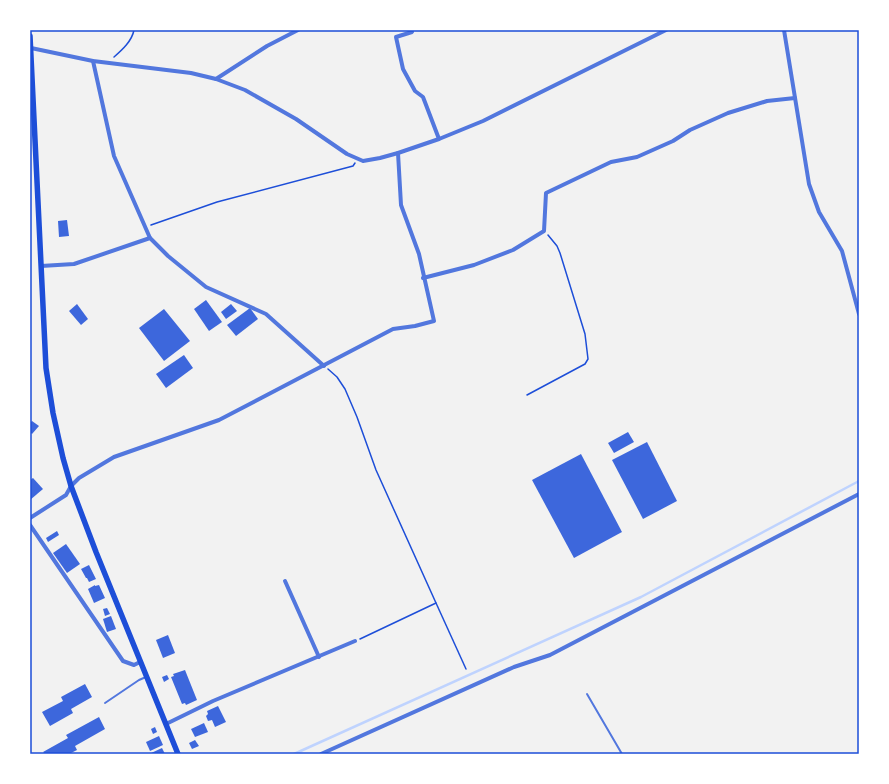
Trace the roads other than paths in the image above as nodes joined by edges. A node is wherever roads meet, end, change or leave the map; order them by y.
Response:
1 (298, 30) edge
2 (411, 30) edge
3 (666, 30) edge
4 (784, 30) edge
5 (30, 36) edge
6 (31, 48) edge
7 (93, 61) junction
8 (31, 64) edge
9 (216, 79) junction
10 (795, 98) junction
11 (439, 139) junction
12 (398, 153) junction
13 (150, 238) junction
14 (40, 266) junction
15 (424, 278) junction
16 (859, 314) edge
17 (324, 366) junction
18 (71, 486) junction
19 (859, 494) edge
20 (30, 518) edge
21 (30, 525) edge
22 (285, 581) dead end
23 (355, 641) road end
24 (319, 657) junction
25 (140, 662) junction
26 (146, 677) junction
27 (588, 694) dead end
28 (105, 703) dead end
29 (166, 724) junction
30 (178, 754) edge
31 (321, 754) edge
32 (622, 754) edge

1 - 9 street
2 - 11 street
3 - 11 street
4 - 10 street
5 - 6 main road
6 - 7 street
6 - 8 main road
7 - 9 street
7 - 13 street
8 - 14 main road
9 - 12 street
10 - 15 street
10 - 16 street
11 - 12 street
12 - 15 street
13 - 14 street
13 - 17 street
14 - 18 main road
15 - 17 street
17 - 18 street
18 - 20 street
18 - 25 main road
19 - 31 street
21 - 25 street
22 - 24 street
23 - 24 street
24 - 29 street
25 - 26 main road
26 - 28 lane
26 - 29 main road
27 - 32 lane
29 - 30 main road

